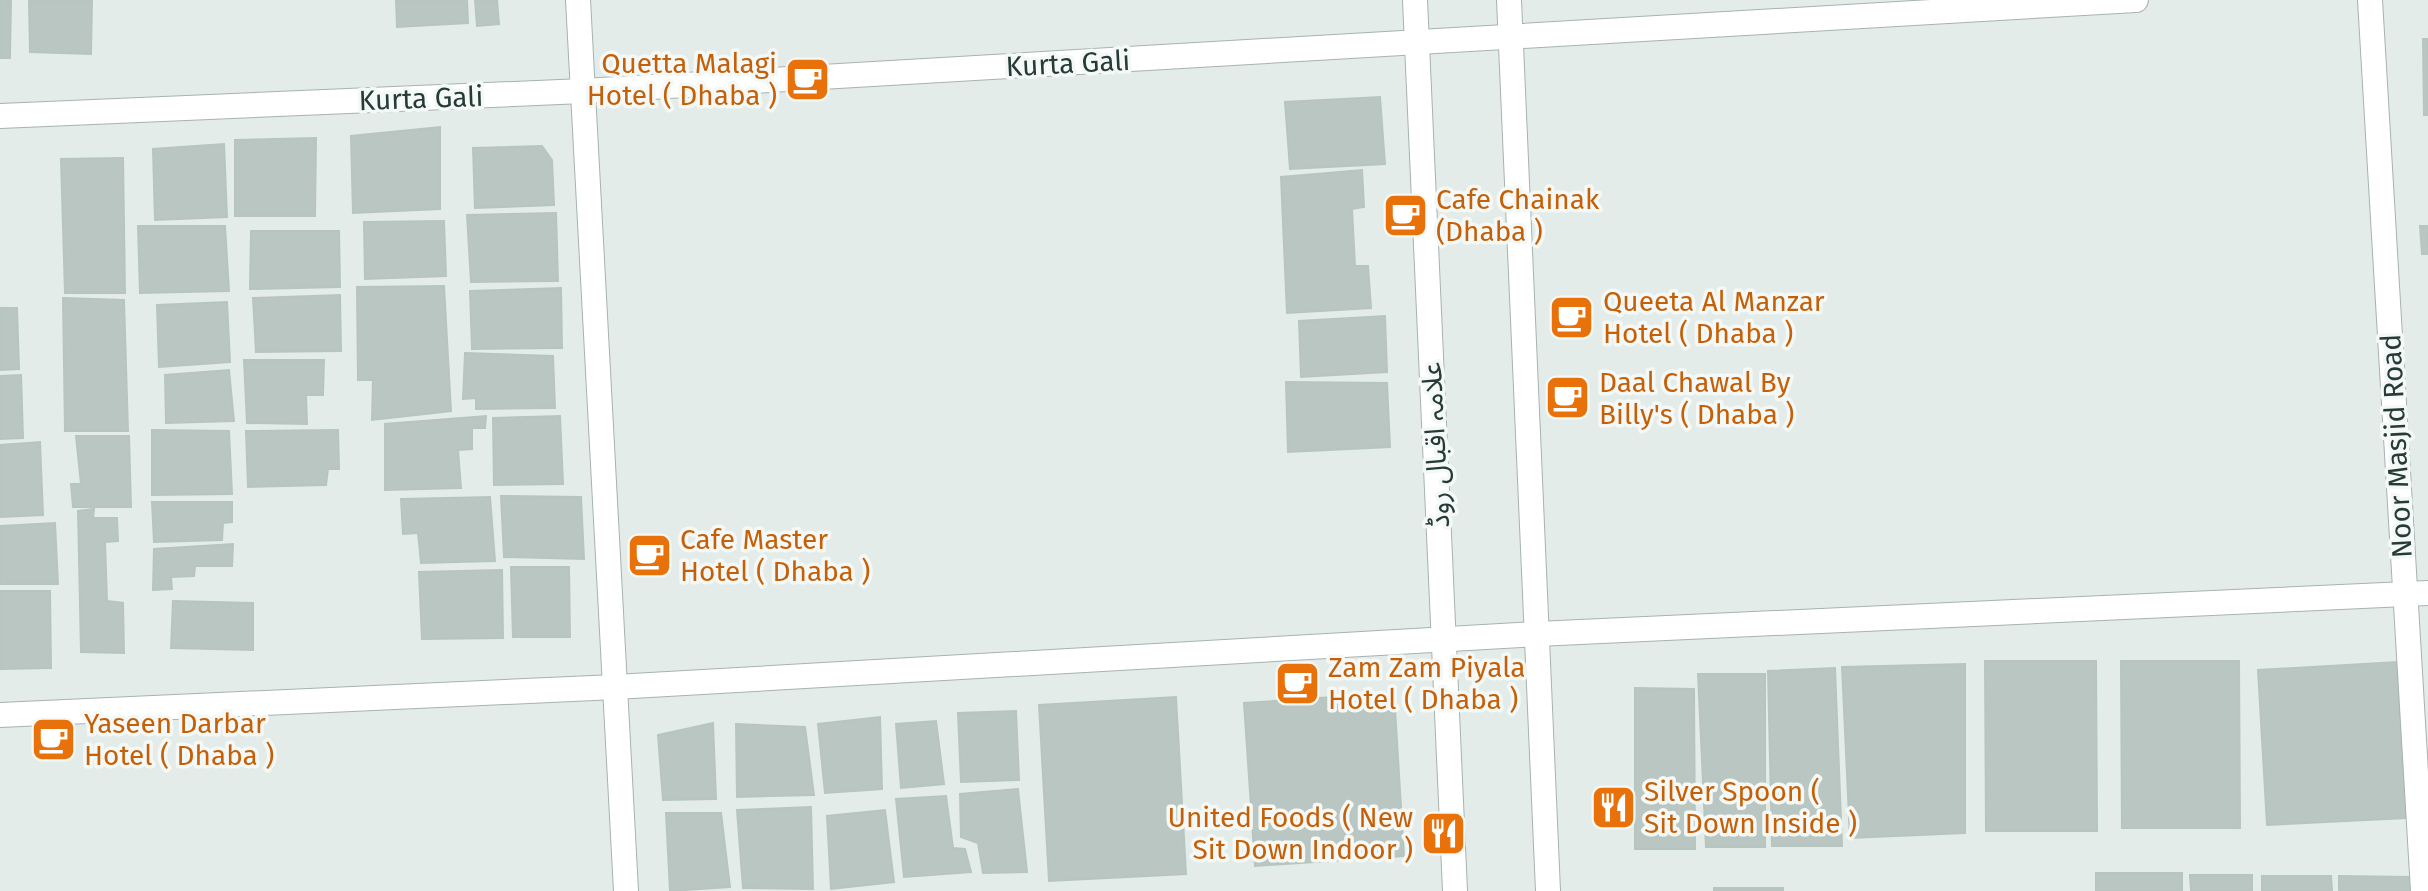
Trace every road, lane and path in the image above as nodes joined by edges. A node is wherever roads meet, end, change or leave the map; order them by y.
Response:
1 (578, 0) edge
2 (1415, 0) edge
3 (1509, 0) edge
4 (2136, 0) edge
5 (2370, 0) edge
6 (1510, 37) junction
7 (1417, 42) junction
8 (583, 91) junction
9 (0, 116) edge
10 (2417, 594) edge
11 (1537, 634) junction
12 (1444, 639) junction
13 (615, 687) junction
14 (0, 715) edge
15 (626, 891) edge
16 (1455, 891) edge
17 (1548, 891) edge
18 (2423, 891) edge

1 - 8 street
2 - 7 street, علامہ اقبال روڈ
3 - 6 street
4 - 6 street, Kurta Gali
5 - 10 street, Noor Masjid Road
6 - 7 street, Kurta Gali
6 - 11 street
7 - 8 street, Kurta Gali
7 - 12 street, علامہ اقبال روڈ
8 - 9 street, Kurta Gali
8 - 13 street
10 - 11 street
10 - 18 street, Noor Masjid Road
11 - 12 street
11 - 17 street
12 - 13 street
12 - 16 street, علامہ اقبال روڈ
13 - 14 street
13 - 15 street

